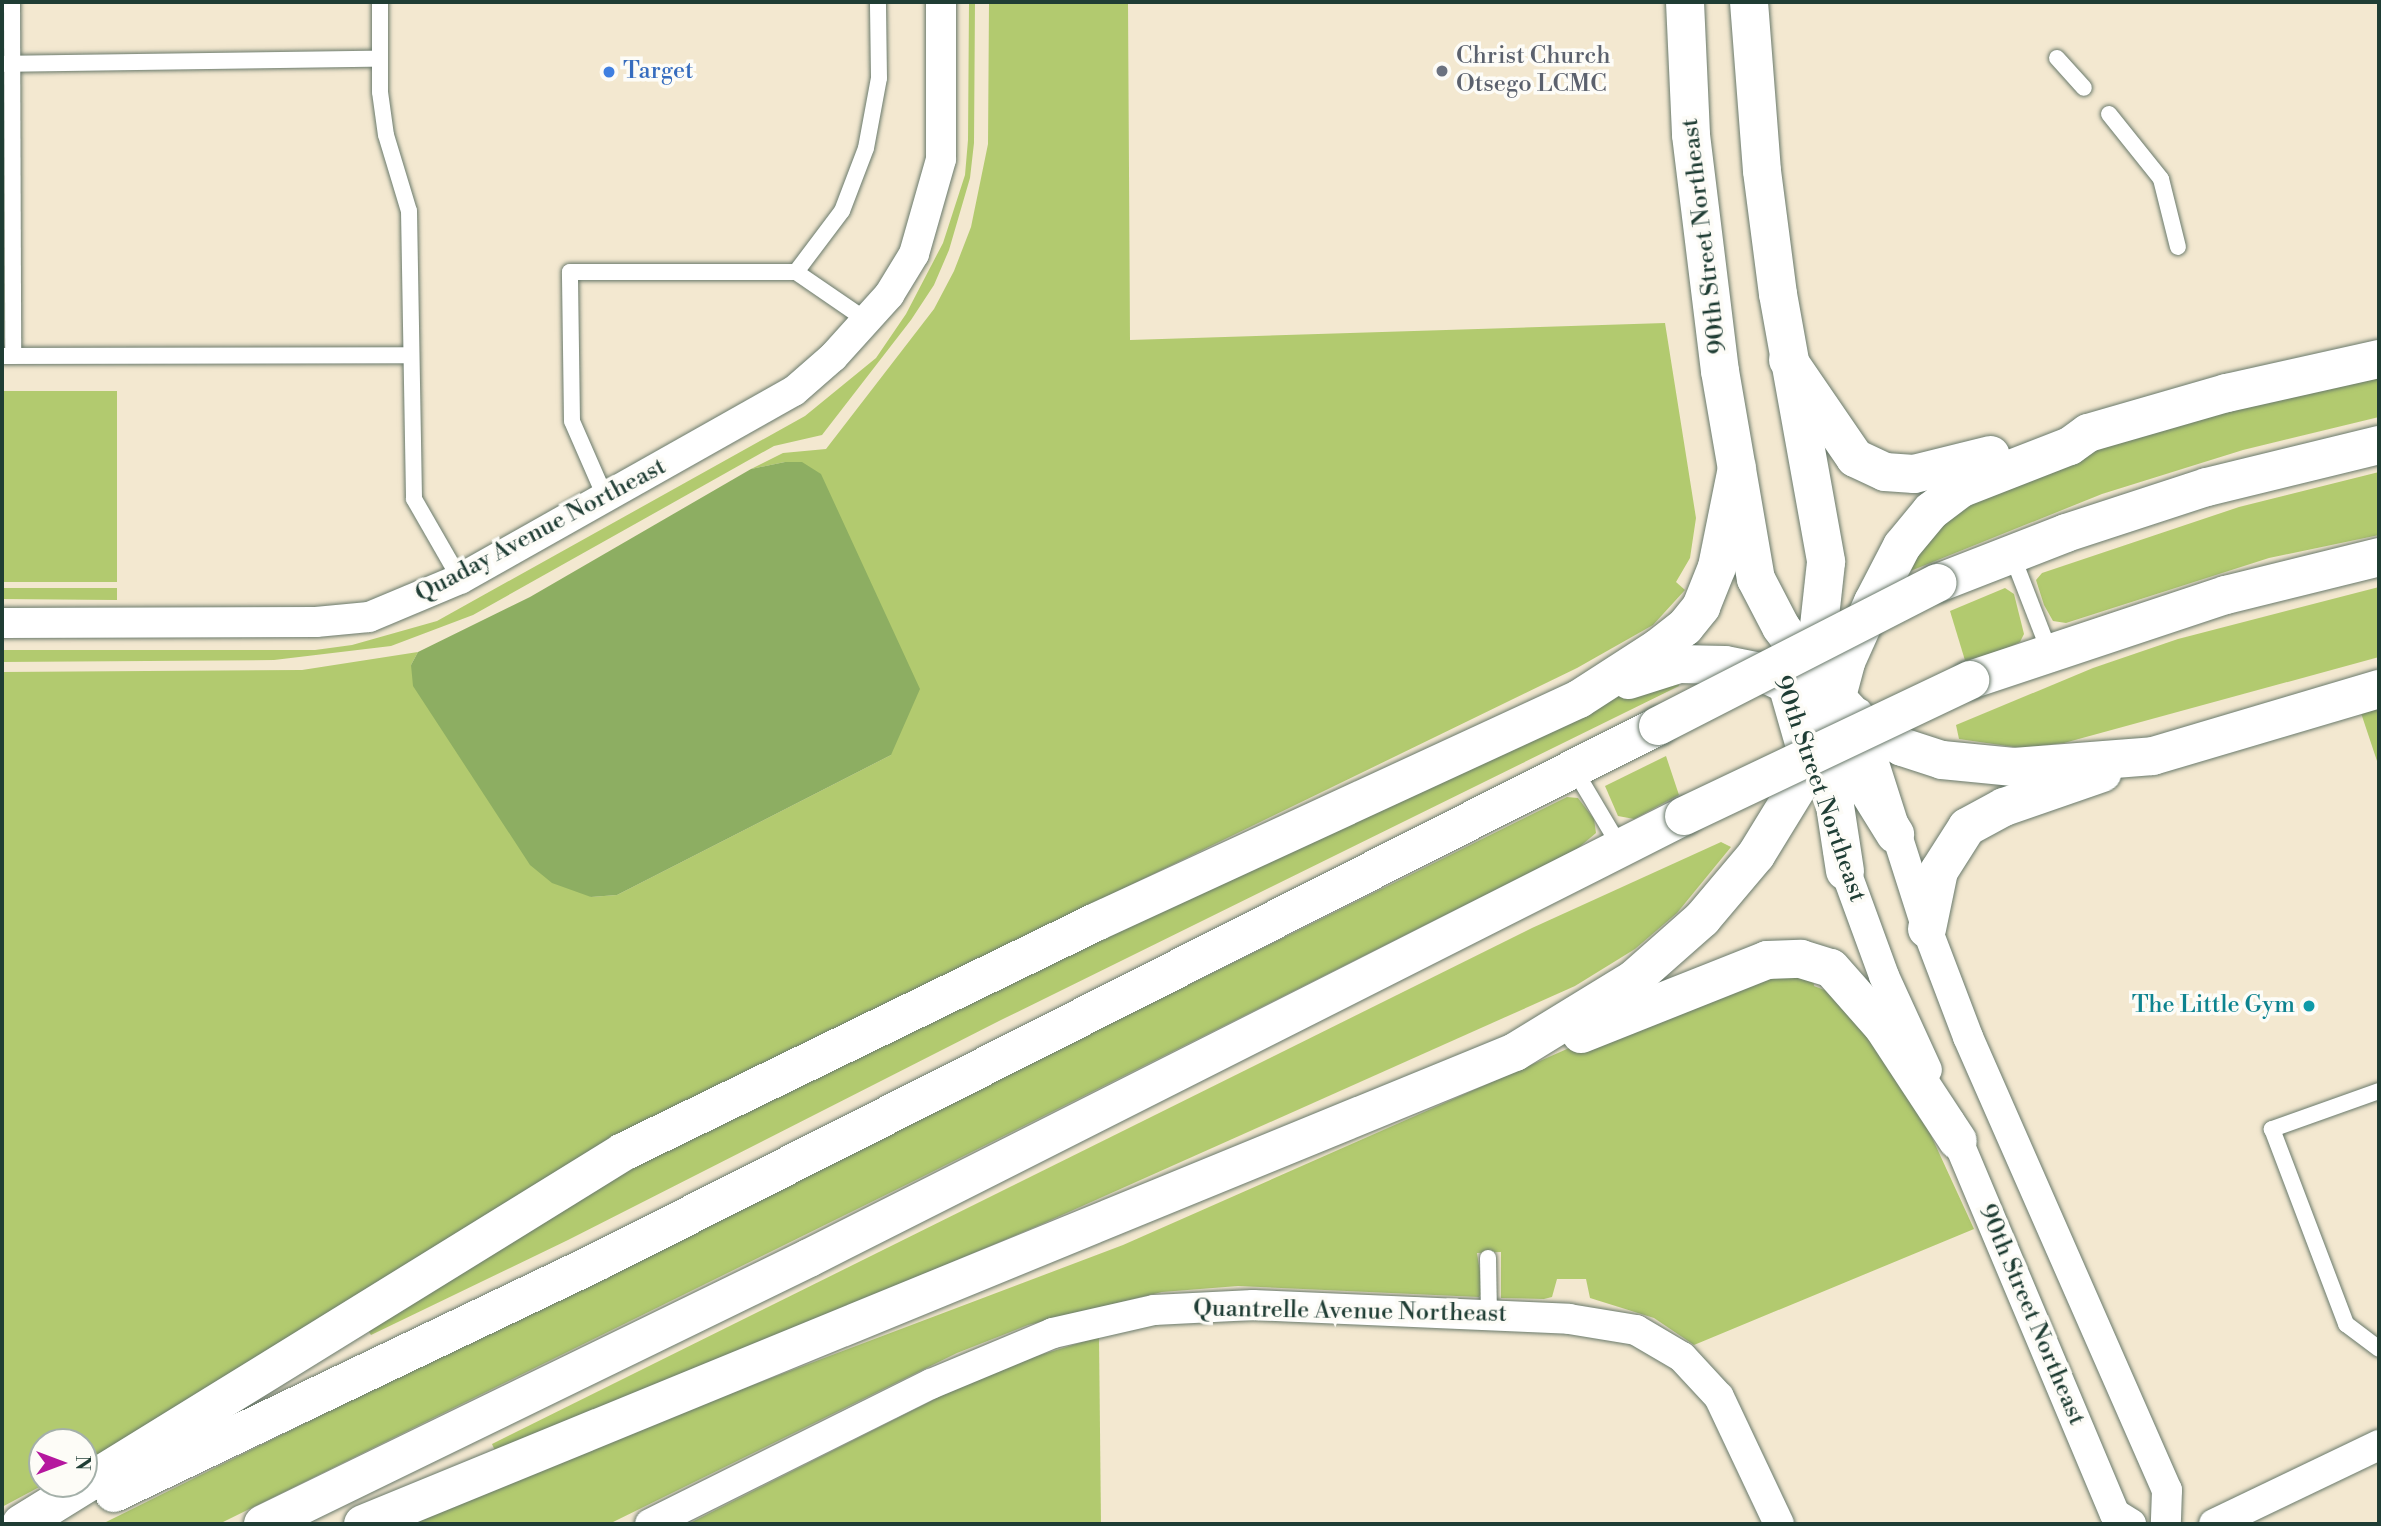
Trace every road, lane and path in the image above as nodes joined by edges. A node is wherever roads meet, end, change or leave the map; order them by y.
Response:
1 (12, 2) edge
2 (380, 2) edge
3 (878, 2) edge
4 (941, 2) edge
5 (1685, 2) edge
6 (1749, 2) edge
7 (2057, 58) dead end
8 (380, 60) junction
9 (7, 64) edge
10 (2084, 88) dead end
11 (2109, 114) dead end
12 (2178, 247) dead end
13 (796, 272) junction
14 (866, 320) junction
15 (410, 355) junction
16 (7, 356) edge
17 (2379, 359) edge
18 (1788, 360) junction
19 (2088, 433) junction
20 (2379, 445) edge
21 (1737, 468) junction
22 (606, 499) junction
23 (2012, 555) junction
24 (2379, 557) edge
25 (460, 579) junction
26 (2, 623) edge
27 (2050, 653) junction
28 (2379, 689) edge
29 (1578, 699) junction
30 (1827, 699) junction
31 (2153, 756) junction
32 (1574, 769) junction
33 (1808, 771) junction
34 (1895, 834) joint
35 (1621, 848) junction
36 (1845, 871) junction
37 (1927, 929) junction
38 (1515, 1052) junction
39 (2379, 1091) edge
40 (1958, 1141) junction
41 (1488, 1258) dead end
42 (1489, 1314) junction
43 (2379, 1349) edge
44 (2379, 1445) edge
45 (21, 1524) edge
46 (48, 1524) edge
47 (263, 1524) edge
48 (363, 1524) edge
49 (650, 1524) edge
50 (1779, 1524) edge
51 (2131, 1524) edge
52 (2166, 1524) edge
53 (2214, 1524) edge

1 - 9 lane
2 - 8 lane
3 - 13 lane
4 - 14 street, Quaday Avenue Northeast
5 - 21 main road, 90th Street Northeast
6 - 18 main road
7 - 10 lane
8 - 9 lane
8 - 15 lane
9 - 16 lane
11 - 12 lane
13 - 14 lane
13 - 22 lane
14 - 22 street, Quaday Avenue Northeast
15 - 16 lane
15 - 25 lane
17 - 19 main road
18 - 19 main road
18 - 30 main road
19 - 30 main road
20 - 23 main road
21 - 29 main road
21 - 30 main road, 90th Street Northeast
22 - 25 street, Quaday Avenue Northeast
23 - 27 lane
23 - 32 main road, bridge
24 - 27 main road
25 - 26 street, Quaday Avenue Northeast
27 - 35 main road, bridge
28 - 31 main road
29 - 30 main road
29 - 45 main road
30 - 31 main road
30 - 33 main road
30 - 34 main road, 90th Street Northeast
30 - 36 main road
31 - 37 main road
32 - 35 lane
32 - 46 main road
33 - 36 street, 90th Street Northeast
33 - 38 main road
34 - 37 street
35 - 47 main road
36 - 40 street, 90th Street Northeast
37 - 52 street
38 - 40 main road
38 - 48 main road
39 - 43 lane
40 - 51 street, 90th Street Northeast
41 - 42 lane
42 - 49 street, Quantrelle Avenue Northeast
42 - 50 street, Quantrelle Avenue Northeast
44 - 53 street

